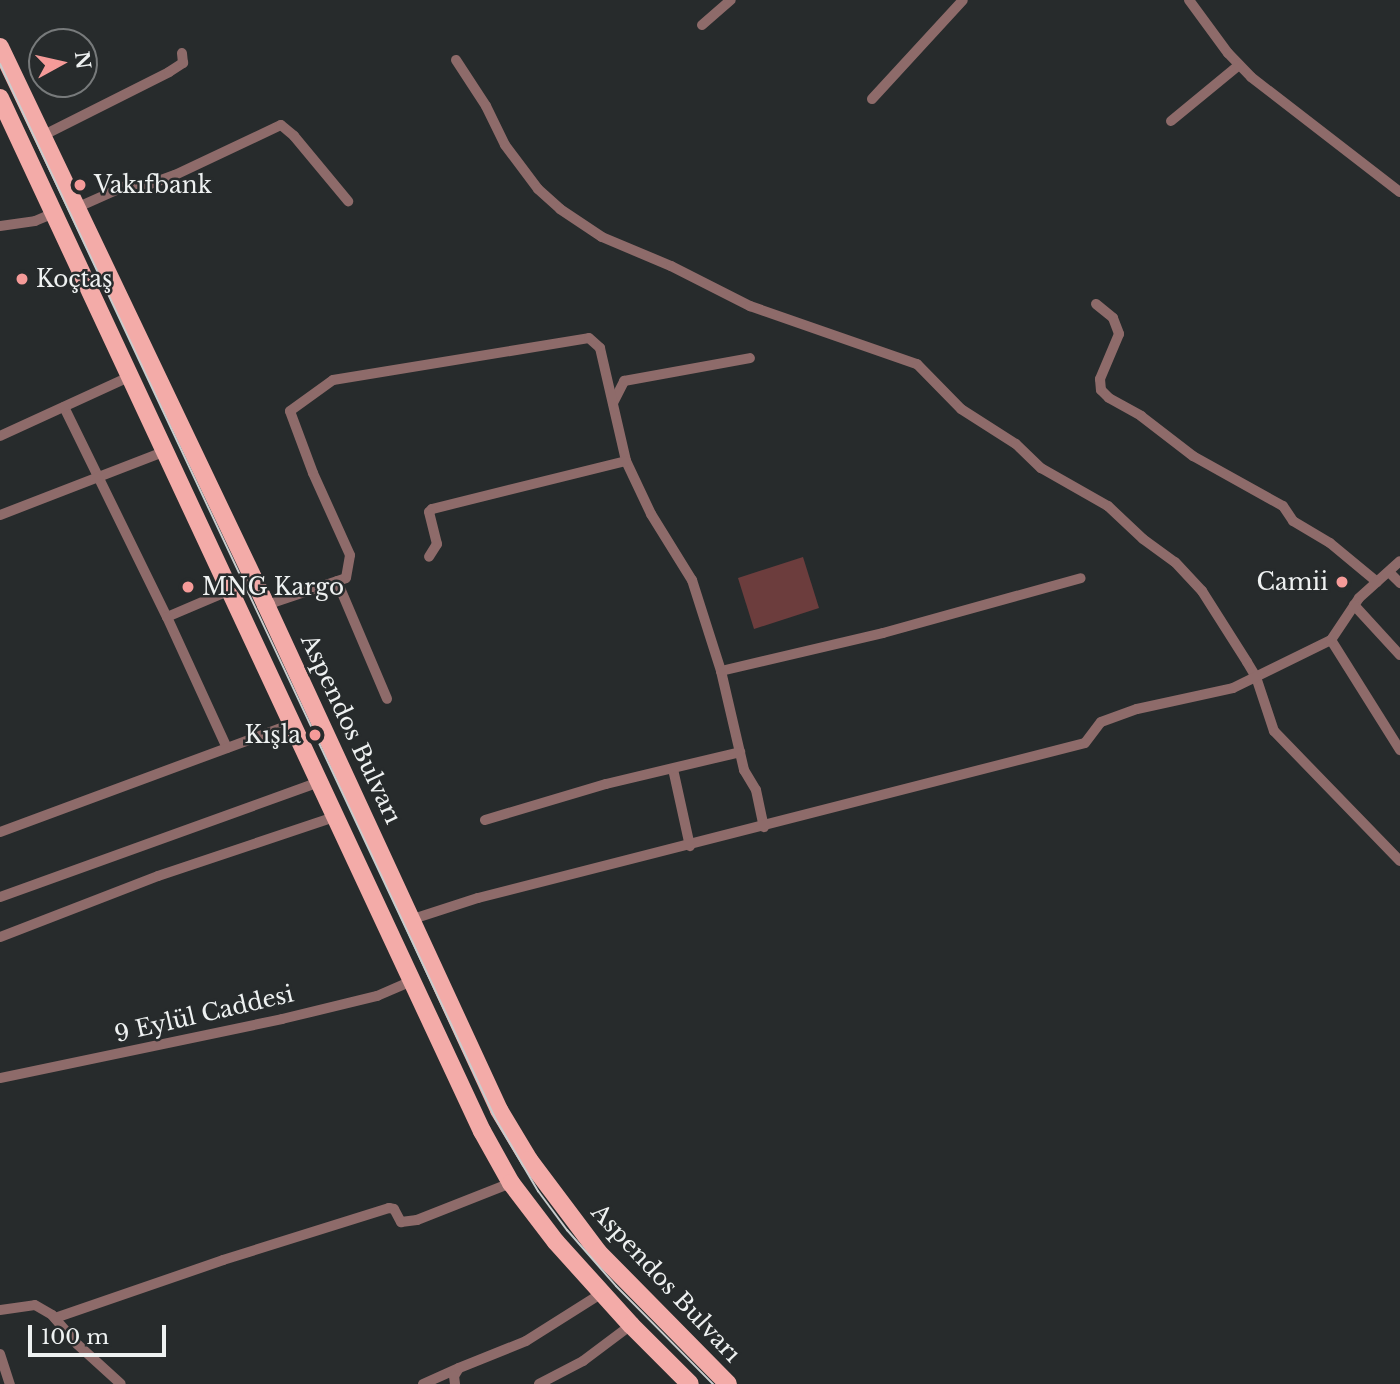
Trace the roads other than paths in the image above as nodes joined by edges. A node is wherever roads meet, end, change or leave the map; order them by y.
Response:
1 (731, 0) edge
2 (963, 0) edge
3 (1189, 0) edge
4 (702, 25) dead end
5 (0, 47) edge
6 (182, 53) dead end
7 (456, 60) dead end
8 (1239, 65) junction
9 (0, 98) edge
10 (872, 99) dead end
11 (1171, 121) dead end
12 (42, 136) junction
13 (1400, 192) edge
14 (348, 201) dead end
15 (76, 208) junction
16 (54, 213) junction
17 (0, 226) edge
18 (1096, 304) dead end
19 (750, 358) dead end
20 (131, 376) junction
21 (613, 403) junction
22 (64, 407) junction
23 (0, 436) edge
24 (166, 451) junction
25 (626, 461) junction
26 (97, 478) junction
27 (0, 515) edge
28 (429, 557) dead end
29 (1400, 561) edge
30 (1389, 572) junction
31 (1081, 578) dead end
32 (337, 582) junction
33 (1377, 582) junction
34 (1400, 583) edge
35 (228, 591) junction
36 (266, 605) junction
37 (1354, 606) junction
38 (167, 617) junction
39 (1331, 640) junction
40 (1400, 655) edge
41 (720, 671) junction
42 (1256, 677) junction
43 (387, 699) dead end
44 (290, 725) junction
45 (227, 748) junction
46 (1400, 750) edge
47 (740, 752) junction
48 (673, 769) junction
49 (320, 782) junction
50 (337, 816) junction
51 (485, 820) dead end
52 (764, 827) junction
53 (0, 832) edge
54 (690, 846) junction
55 (1400, 861) edge
56 (0, 897) edge
57 (413, 919) junction
58 (0, 937) edge
59 (414, 980) junction
60 (0, 1078) edge
61 (512, 1183) junction
62 (602, 1293) junction
63 (0, 1310) edge
64 (55, 1318) junction
65 (631, 1325) junction
66 (0, 1354) edge
67 (459, 1368) junction
68 (2, 1371) edge
69 (10, 1384) edge
70 (121, 1384) edge
71 (423, 1384) edge
72 (456, 1384) edge
73 (539, 1384) edge
74 (690, 1384) edge
75 (728, 1384) edge

1 - 4 street
2 - 10 street
3 - 8 street
5 - 12 main road, Aspendos Bulvarı
6 - 12 street
7 - 42 street
8 - 11 street
8 - 13 street
9 - 16 main road
12 - 15 main road, Aspendos Bulvarı
14 - 15 street
15 - 36 main road, Aspendos Bulvarı
16 - 17 street
16 - 20 main road
18 - 33 street
19 - 21 street
20 - 22 street
20 - 24 main road
21 - 25 street
21 - 32 street
22 - 23 street
22 - 26 street
24 - 26 street
24 - 35 main road
25 - 28 street
25 - 41 street
26 - 27 street
26 - 38 street
29 - 30 street
30 - 33 street
30 - 34 street
31 - 41 street
32 - 36 street
32 - 43 street
33 - 37 street
35 - 38 street
35 - 44 main road
36 - 57 main road, Aspendos Bulvarı
37 - 39 street
37 - 40 street
38 - 45 street
39 - 42 street
39 - 46 street
41 - 47 street
42 - 52 street
42 - 55 street
44 - 45 street
44 - 49 main road
45 - 53 street
47 - 48 street
47 - 52 street
48 - 51 street
48 - 54 street
49 - 50 main road
49 - 56 street
50 - 58 street
50 - 59 main road
52 - 54 street
54 - 57 street
57 - 75 main road, Aspendos Bulvarı
59 - 60 street, 9 Eylül Caddesi
59 - 61 main road
61 - 62 main road
61 - 64 street
62 - 65 main road
62 - 67 street
63 - 64 street
64 - 70 street
65 - 73 street
65 - 74 main road
66 - 68 street
67 - 71 street
67 - 72 street
68 - 69 street

